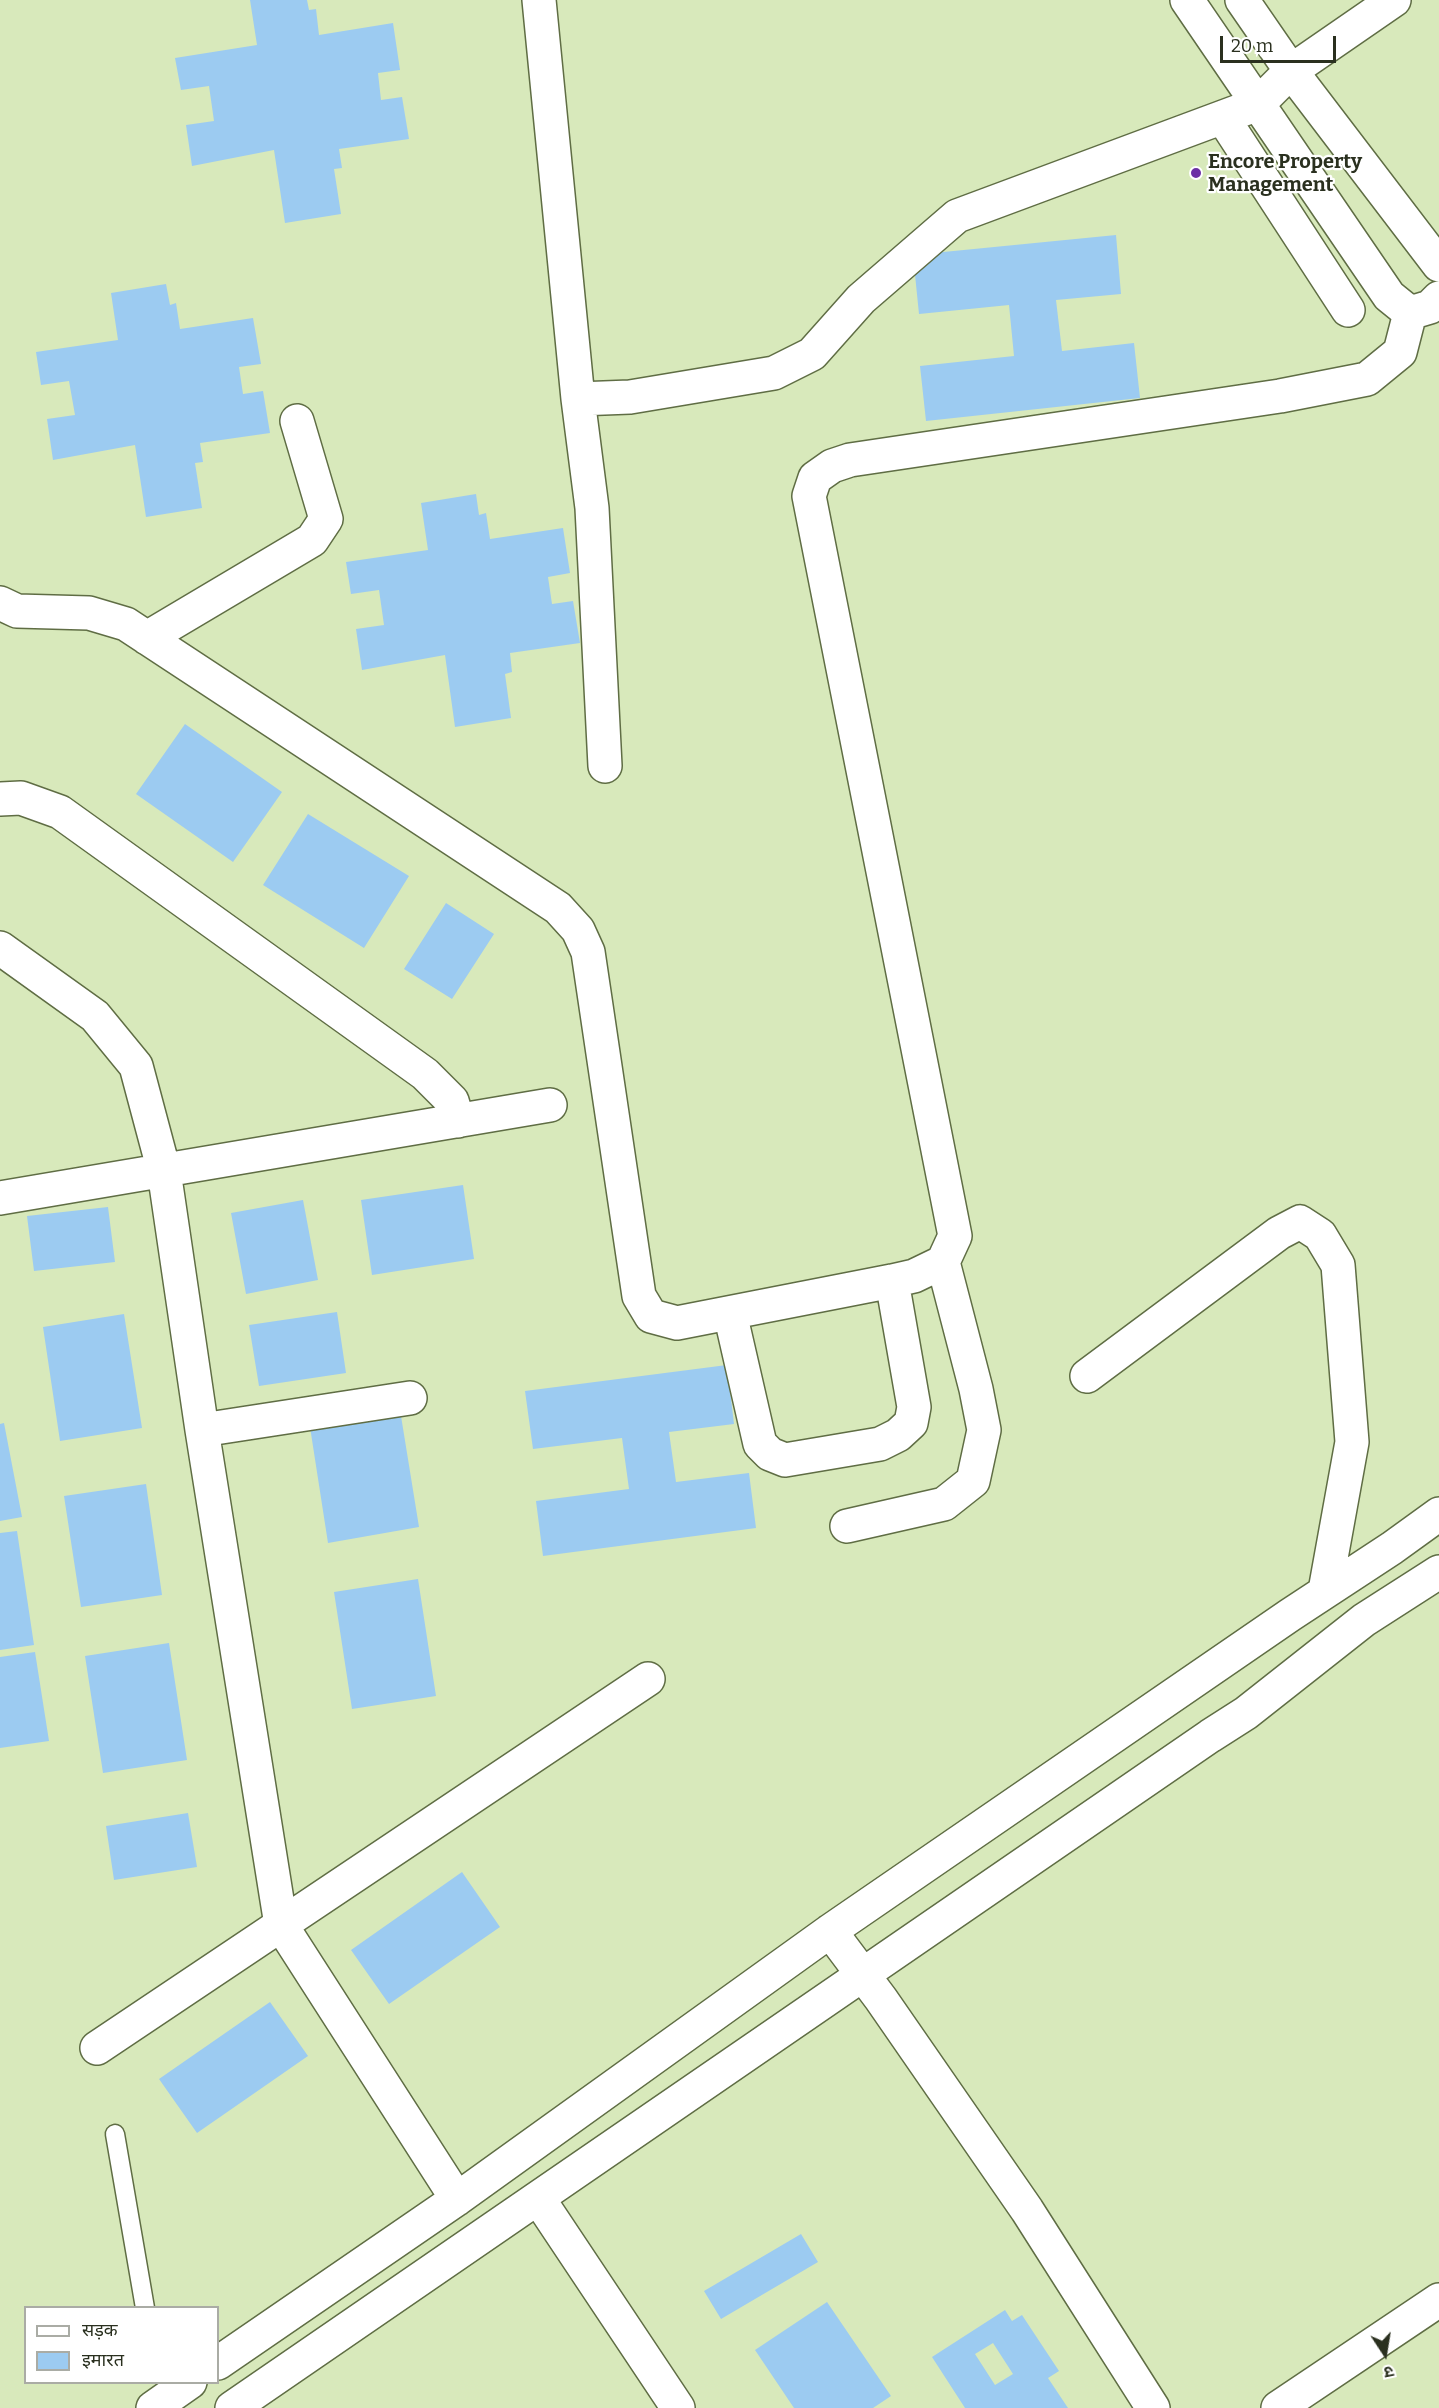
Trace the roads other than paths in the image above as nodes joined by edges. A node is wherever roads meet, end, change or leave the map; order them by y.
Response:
1 (539, 0) edge
2 (1187, 0) edge
3 (1242, 0) edge
4 (1394, 0) edge
5 (1291, 71) junction
6 (1258, 104) junction
7 (1223, 118) junction
8 (1439, 265) edge
9 (1439, 298) edge
10 (1348, 310) dead end
11 (1410, 313) junction
12 (578, 399) junction
13 (297, 421) dead end
14 (0, 603) edge
15 (147, 638) junction
16 (605, 766) dead end
17 (0, 799) edge
18 (0, 948) edge
19 (550, 1105) dead end
20 (458, 1121) junction
21 (164, 1171) junction
22 (0, 1198) edge
23 (943, 1262) junction
24 (892, 1281) junction
25 (730, 1313) junction
26 (1087, 1376) dead end
27 (410, 1398) dead end
28 (202, 1430) junction
29 (1439, 1514) edge
30 (847, 1526) dead end
31 (1439, 1572) edge
32 (1325, 1592) junction
33 (648, 1679) dead end
34 (281, 1925) junction
35 (830, 1931) junction
36 (863, 1975) junction
37 (97, 2048) dead end
38 (115, 2134) dead end
39 (538, 2198) junction
40 (457, 2199) junction
41 (1439, 2300) edge
42 (145, 2306) edge
43 (219, 2362) edge
44 (186, 2384) edge
45 (157, 2398) edge
46 (232, 2408) edge
47 (678, 2408) edge
48 (1153, 2408) edge
49 (1278, 2408) edge

1 - 12 street
2 - 6 street
3 - 5 street
4 - 5 street
5 - 6 street
5 - 8 street
6 - 7 street
6 - 11 street
7 - 10 street
7 - 12 street
9 - 11 street
11 - 23 street
12 - 16 street
13 - 15 street
14 - 15 street
15 - 25 street
17 - 20 street
18 - 21 street
19 - 20 street
20 - 21 street
21 - 22 street
21 - 28 street
23 - 24 street
23 - 30 street
24 - 25 street
24 - 25 street
26 - 32 street
27 - 28 street
28 - 34 street
29 - 32 street
31 - 36 street
32 - 35 street
33 - 34 street
34 - 37 street
34 - 40 street
35 - 36 street
35 - 40 street
36 - 39 street
36 - 48 street
38 - 42 lane
39 - 46 street
39 - 47 street
40 - 43 street
41 - 49 street
44 - 45 street

